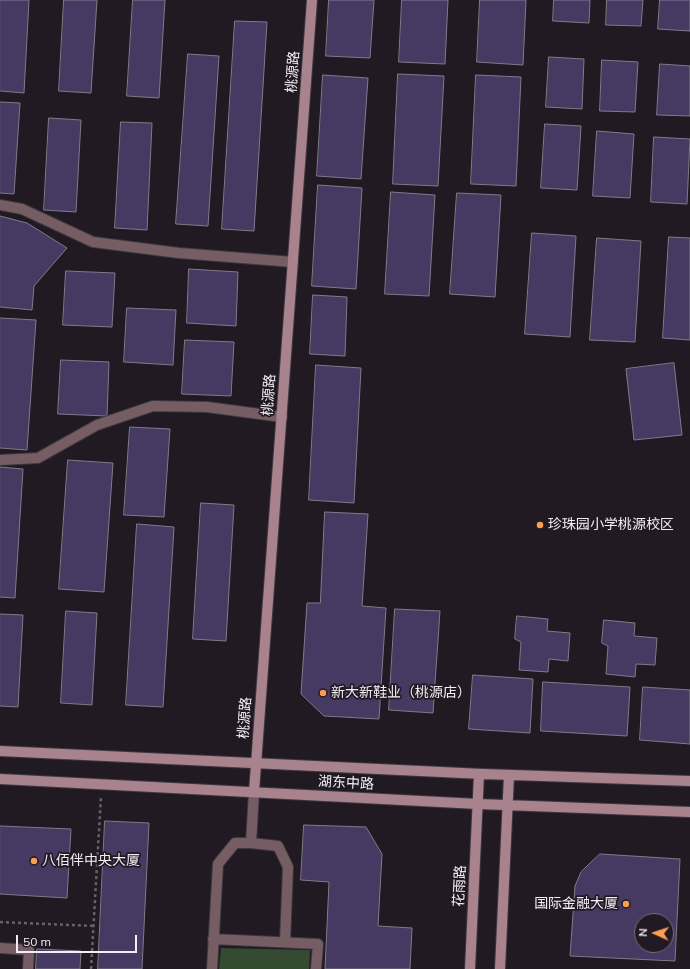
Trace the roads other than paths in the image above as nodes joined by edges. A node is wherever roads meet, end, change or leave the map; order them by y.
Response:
1 (312, 0) edge
2 (0, 205) edge
3 (293, 262) junction
4 (282, 417) junction
5 (0, 460) edge
6 (0, 751) edge
7 (256, 762) junction
8 (479, 774) junction
9 (509, 775) junction
10 (0, 779) edge
11 (690, 781) edge
12 (254, 792) junction
13 (478, 804) junction
14 (508, 805) junction
15 (690, 812) edge
16 (251, 843) junction
17 (213, 939) junction
18 (285, 942) junction
19 (0, 948) edge
20 (28, 969) edge
21 (212, 969) edge
22 (316, 969) edge
23 (470, 969) edge
24 (500, 969) edge

1 - 3 main road, 桃源路
2 - 3 street
3 - 4 main road, 桃源路
4 - 5 street
4 - 7 main road, 桃源路
6 - 7 main road, 湖东中路
7 - 8 main road, 湖东中路
7 - 12 main road, 桃源路
8 - 9 main road, 湖东中路
8 - 13 main road, 花雨路
9 - 11 main road, 湖东中路
9 - 14 main road
10 - 12 main road, 湖东中路
12 - 13 main road, 湖东中路
12 - 16 street
13 - 14 main road, 湖东中路
13 - 23 main road, 花雨路
14 - 15 main road, 湖东中路
14 - 24 main road
16 - 17 street
16 - 18 street
17 - 18 street
17 - 21 street
18 - 22 street
19 - 20 street

